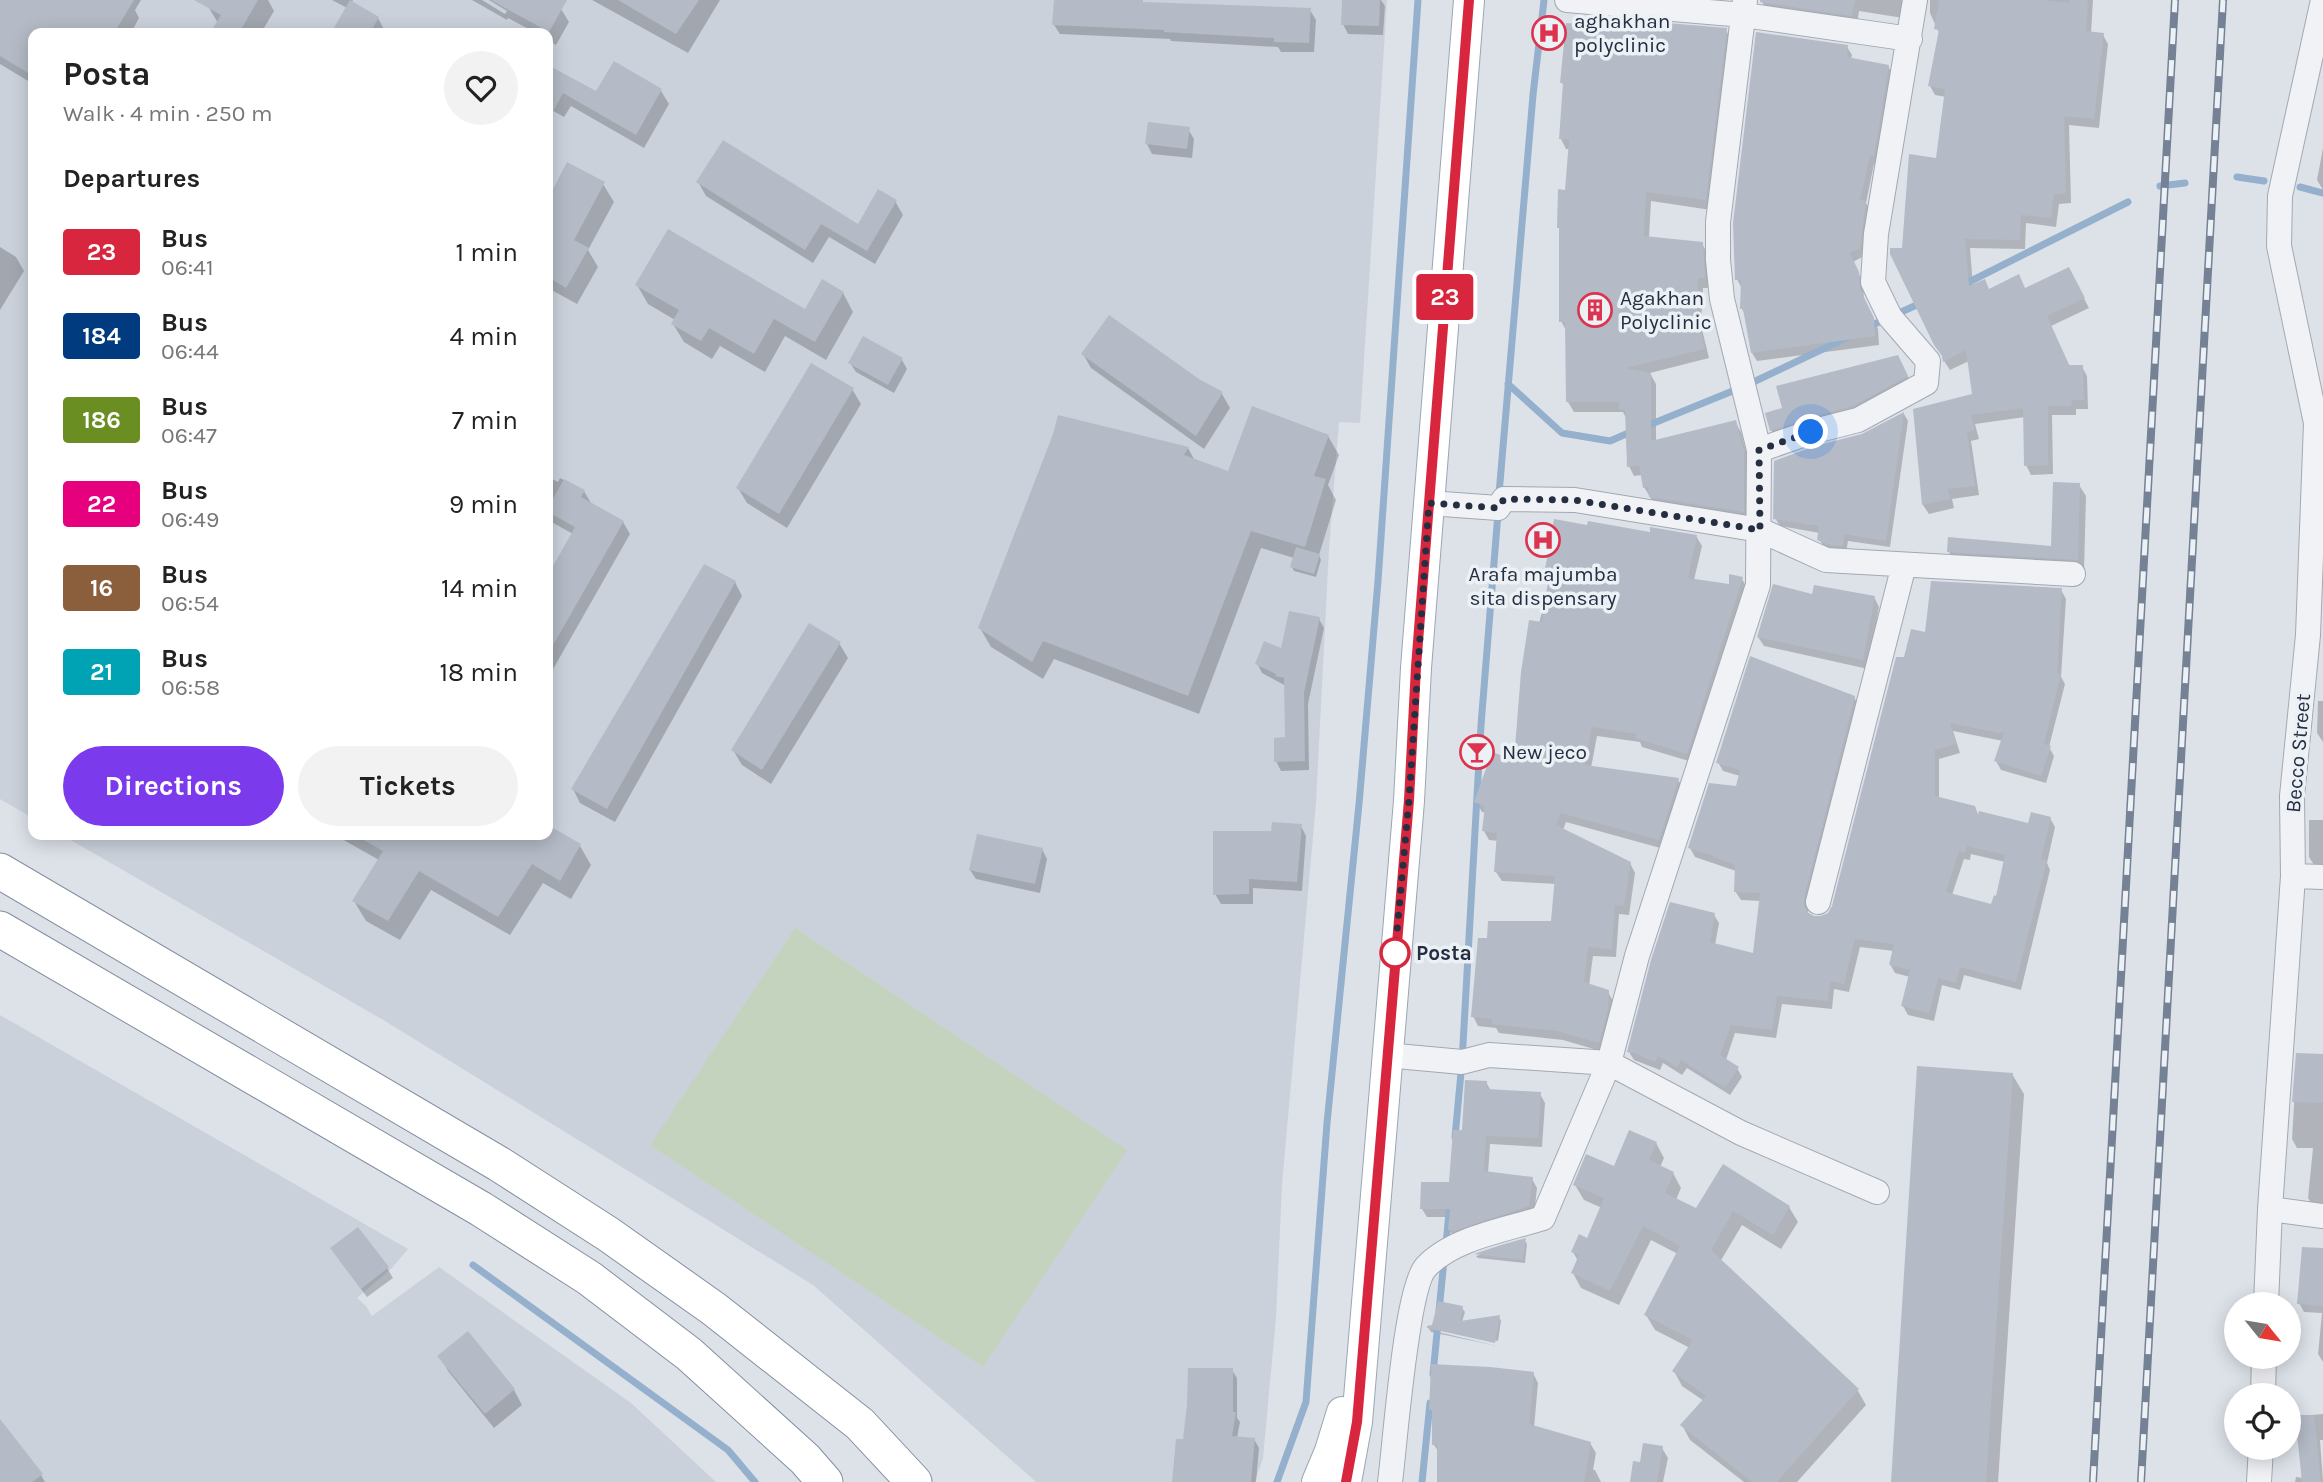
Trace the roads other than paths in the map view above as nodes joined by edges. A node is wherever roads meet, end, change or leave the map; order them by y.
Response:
1 (1469, 0) edge
2 (1567, 0) edge
3 (1915, 0) edge
4 (2323, 0) edge
5 (1744, 8) edge
6 (1910, 38) junction
7 (2313, 95) edge
8 (2319, 423) edge
9 (1759, 450) junction
10 (1429, 503) junction
11 (1760, 530) junction
12 (1904, 565) junction
13 (2073, 574) dead end
14 (2315, 635) edge
15 (0, 871) edge
16 (2292, 876) junction
17 (2323, 877) edge
18 (1818, 902) dead end
19 (0, 929) edge
20 (1386, 1055) junction
21 (1609, 1063) junction
22 (1877, 1192) dead end
23 (2270, 1209) junction
24 (2323, 1216) edge
25 (2267, 1292) edge
26 (1363, 1341) junction
27 (2260, 1460) edge
28 (825, 1482) edge
29 (914, 1482) edge
30 (1317, 1482) edge
31 (1346, 1482) edge
32 (1390, 1482) edge
33 (2259, 1482) edge

1 - 10 main road
2 - 5 street
3 - 6 street
4 - 7 street, Becco Street
5 - 6 street
5 - 9 street
6 - 9 street
7 - 8 street, Becco Street
8 - 14 street, Becco Street
9 - 11 street
10 - 11 street
10 - 20 main road
11 - 12 street
11 - 21 street
12 - 13 street
12 - 18 street
14 - 16 street, Becco Street
15 - 29 highway
16 - 17 street
16 - 23 street, Becco Street
19 - 28 highway
20 - 21 street
20 - 26 main road
21 - 22 street
21 - 32 street
23 - 24 street
23 - 25 street, Becco Street
26 - 30 main road
26 - 31 main road
27 - 33 street

